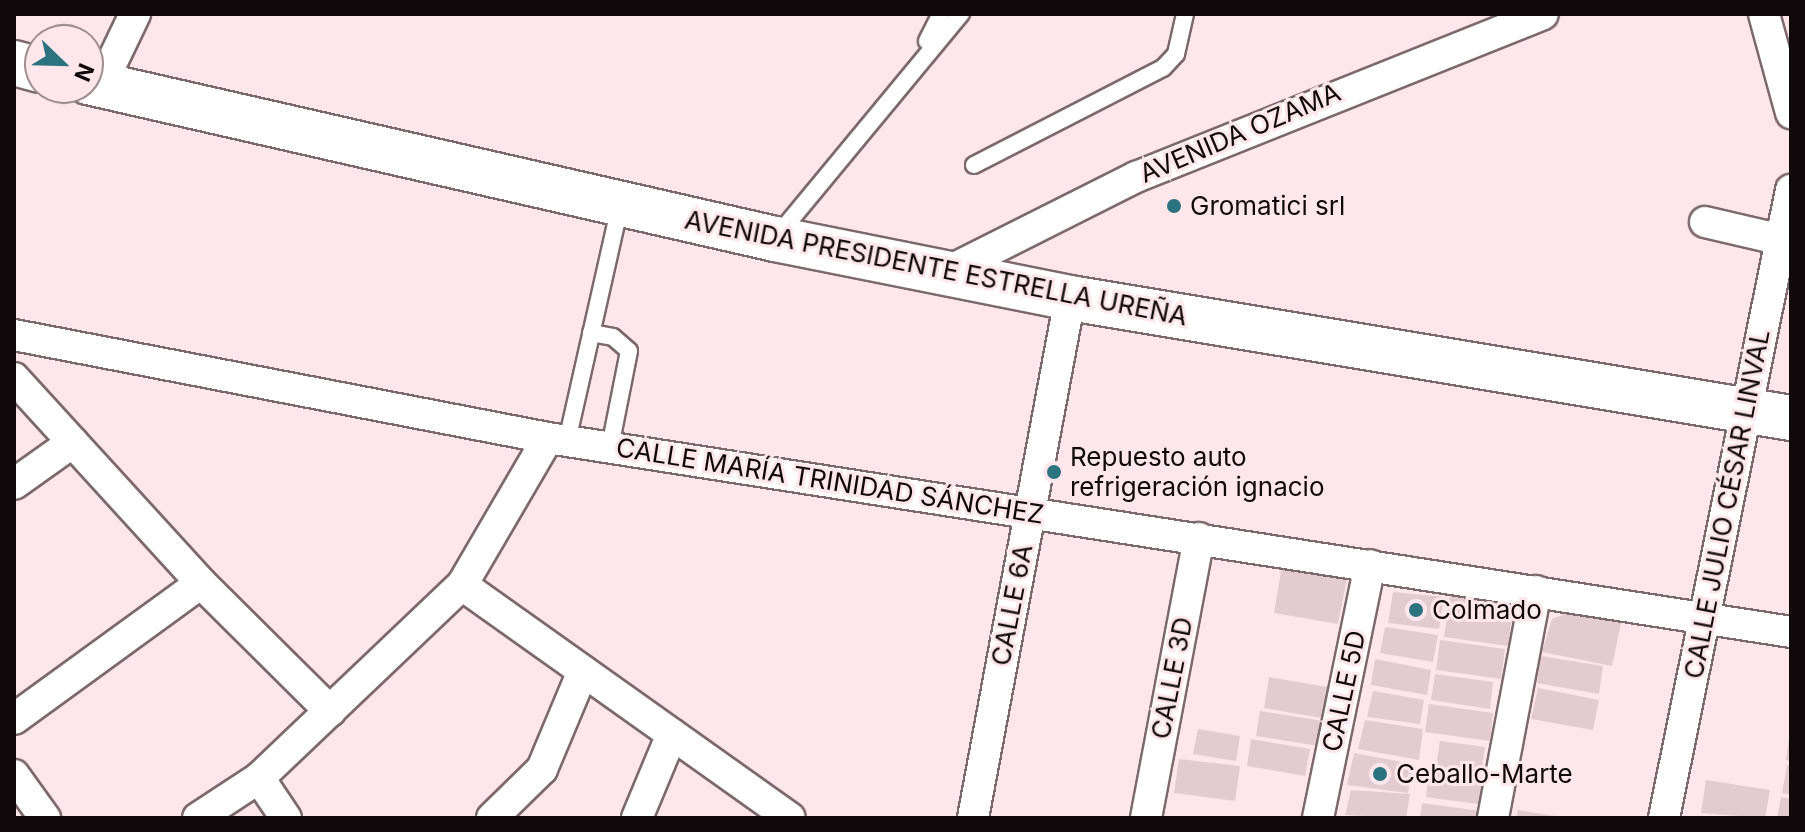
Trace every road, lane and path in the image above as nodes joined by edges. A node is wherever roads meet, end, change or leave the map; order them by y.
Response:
1 (135, 14) edge
2 (941, 14) edge
3 (961, 14) edge
4 (1185, 14) edge
5 (1543, 14) edge
6 (1764, 14) edge
7 (917, 59) junction
8 (104, 67) edge
9 (104, 85) edge
10 (1791, 113) edge
11 (974, 165) dead end
12 (1791, 190) edge
13 (620, 205) junction
14 (1705, 222) dead end
15 (775, 239) junction
16 (1787, 242) edge
17 (945, 273) junction
18 (1070, 298) junction
19 (591, 333) junction
20 (14, 335) edge
21 (14, 378) edge
22 (1743, 410) junction
23 (1791, 418) edge
24 (558, 439) junction
25 (73, 442) junction
26 (610, 447) junction
27 (14, 484) edge
28 (1030, 511) junction
29 (1199, 538) junction
30 (1370, 565) junction
31 (201, 583) junction
32 (462, 585) junction
33 (1536, 591) junction
34 (1705, 618) junction
35 (1791, 632) edge
36 (583, 671) junction
37 (330, 711) junction
38 (14, 719) edge
39 (672, 734) junction
40 (14, 775) edge
41 (259, 778) junction
42 (45, 818) edge
43 (198, 818) edge
44 (286, 818) edge
45 (492, 818) edge
46 (637, 818) edge
47 (790, 818) edge
48 (973, 818) edge
49 (1146, 818) edge
50 (1318, 818) edge
51 (1493, 818) edge
52 (1664, 818) edge

1 - 8 street
2 - 7 lane
3 - 7 lane
4 - 11 lane
5 - 17 street, AVENIDA OZAMA
6 - 10 street
7 - 15 lane
9 - 13 main road, AVENIDA PRESIDENTE ESTRELLA UREÑA
12 - 16 street, CALLE JULIO CÉSAR LINVAL
13 - 15 main road, AVENIDA PRESIDENTE ESTRELLA UREÑA
13 - 19 lane
14 - 16 street
15 - 17 main road, AVENIDA PRESIDENTE ESTRELLA UREÑA
16 - 22 street, CALLE JULIO CÉSAR LINVAL
17 - 18 main road, AVENIDA PRESIDENTE ESTRELLA UREÑA
18 - 22 main road, AVENIDA PRESIDENTE ESTRELLA UREÑA
18 - 28 street, CALLE 6A
19 - 24 lane
19 - 26 lane
20 - 24 street, CALLE MARÍA TRINIDAD SÁNCHEZ
21 - 25 street
22 - 23 main road, AVENIDA PRESIDENTE ESTRELLA UREÑA
22 - 34 street, CALLE JULIO CÉSAR LINVAL
24 - 26 street, CALLE MARÍA TRINIDAD SÁNCHEZ
24 - 32 street
25 - 27 street
25 - 31 street
26 - 28 street, CALLE MARÍA TRINIDAD SÁNCHEZ
28 - 29 street, CALLE MARÍA TRINIDAD SÁNCHEZ
28 - 48 street, CALLE 6A
29 - 30 street, CALLE MARÍA TRINIDAD SÁNCHEZ
29 - 49 street, CALLE 3D
30 - 33 street, CALLE MARÍA TRINIDAD SÁNCHEZ
30 - 50 street, CALLE 5D
31 - 37 street
31 - 38 street
32 - 36 street
32 - 37 street
33 - 34 street, CALLE MARÍA TRINIDAD SÁNCHEZ
33 - 51 street
34 - 35 street, CALLE MARÍA TRINIDAD SÁNCHEZ
34 - 52 street, CALLE JULIO CÉSAR LINVAL
36 - 39 street
36 - 45 street
37 - 41 street
39 - 46 street
39 - 47 street
40 - 42 street
41 - 43 street
41 - 44 street

